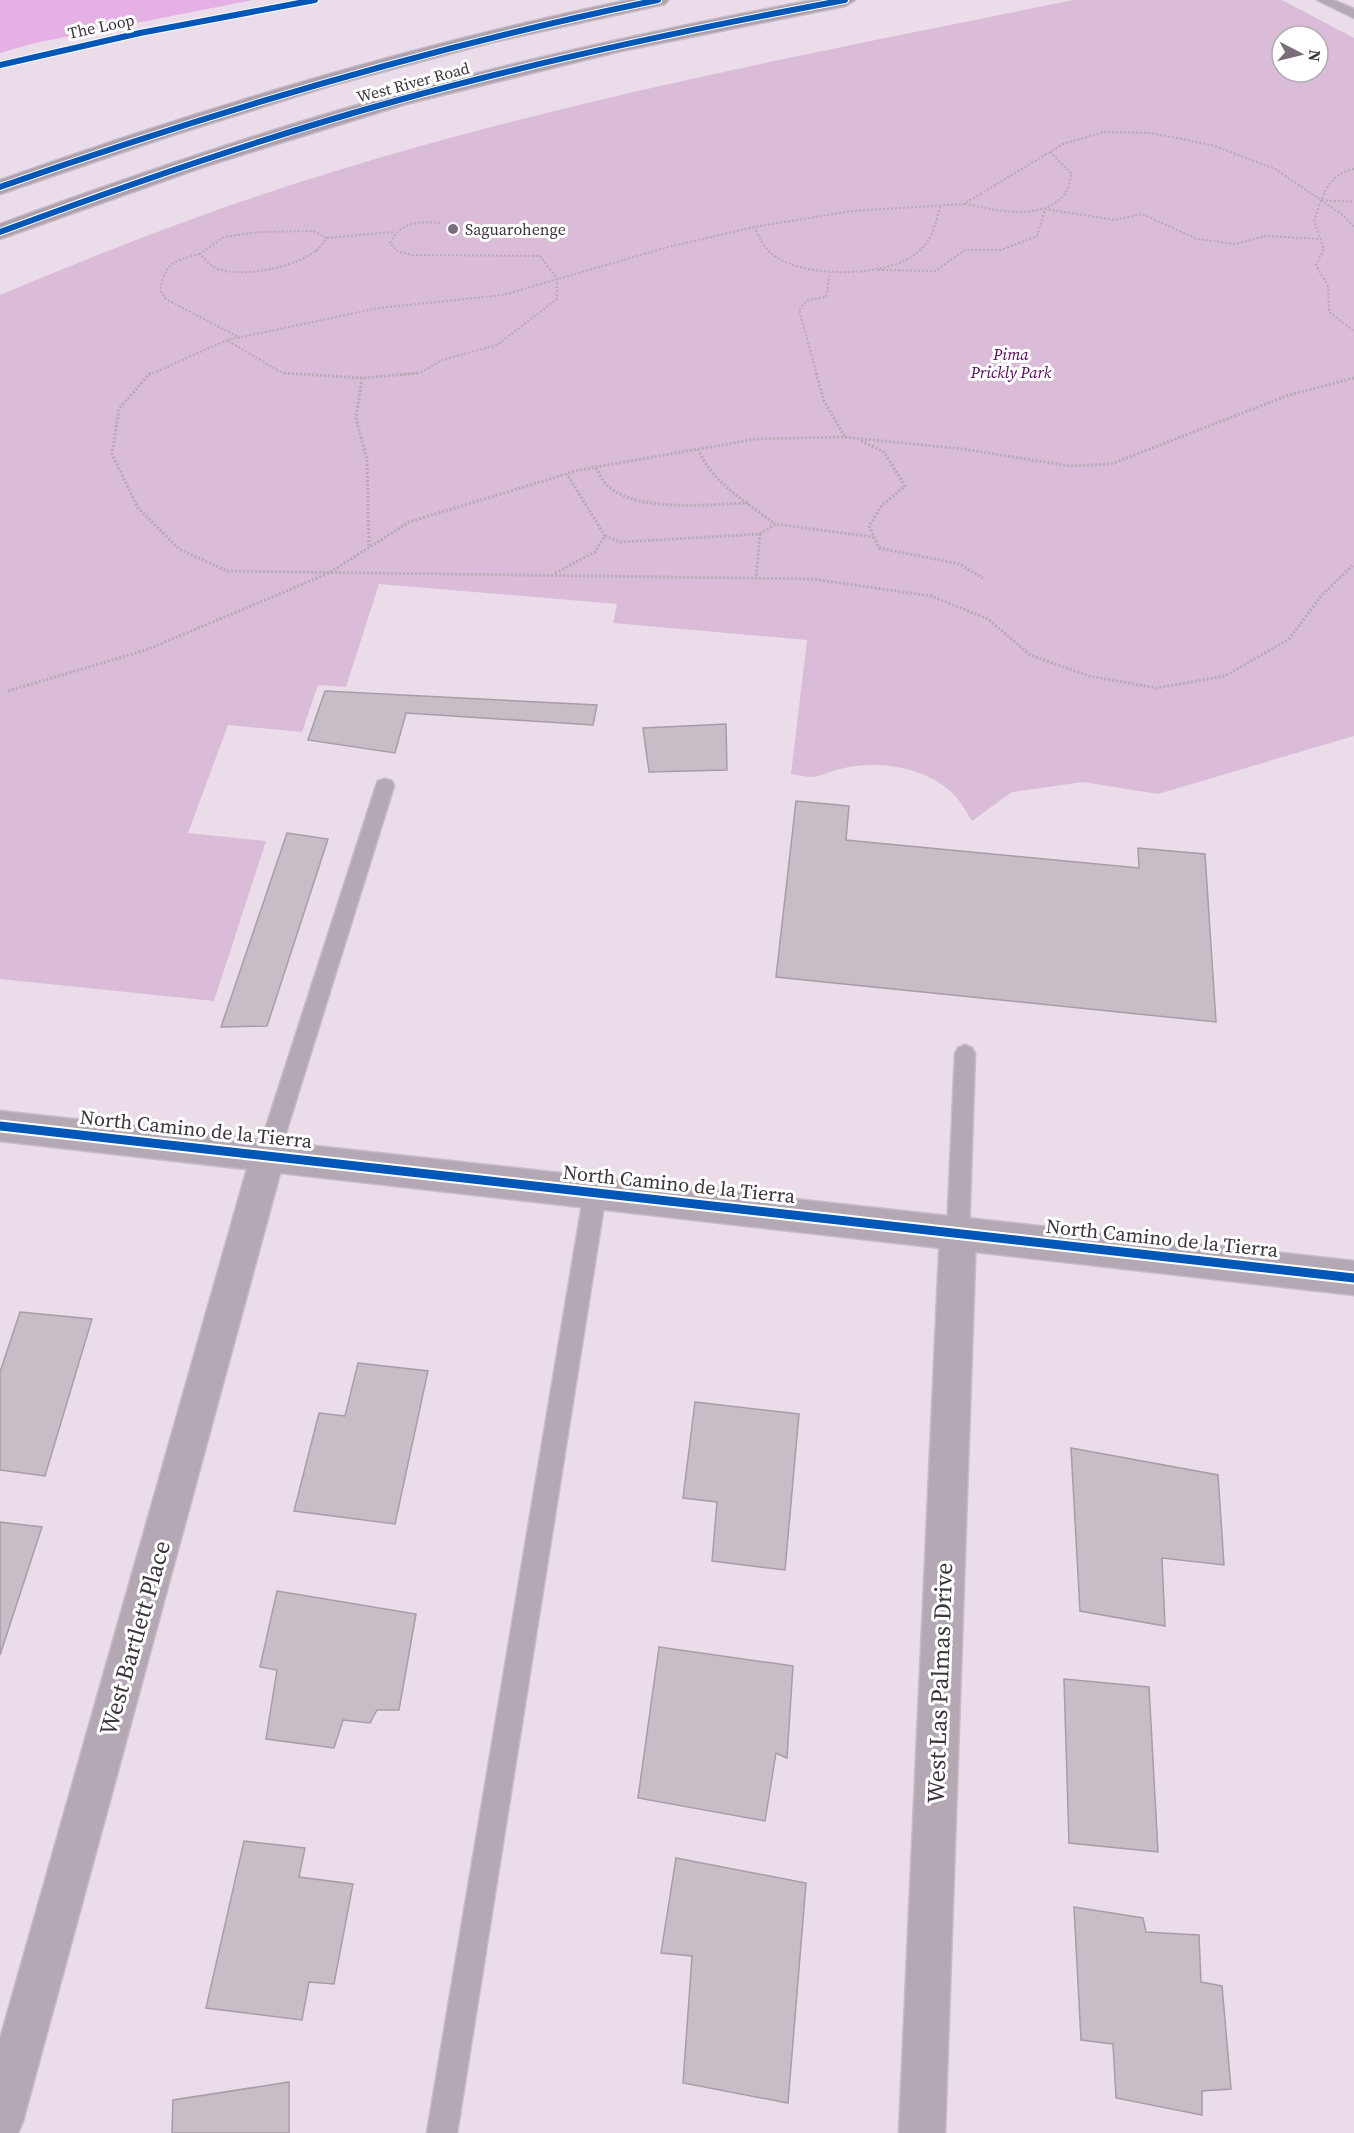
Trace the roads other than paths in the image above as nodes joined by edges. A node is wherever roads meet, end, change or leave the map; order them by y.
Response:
1 (658, 0) edge
2 (845, 0) edge
3 (1323, 0) edge
4 (1354, 14) edge
5 (0, 187) edge
6 (0, 232) edge
7 (385, 786) dead end
8 (965, 1054) dead end
9 (0, 1126) edge
10 (268, 1155) junction
11 (595, 1193) junction
12 (958, 1233) junction
13 (1354, 1278) edge
14 (0, 2121) edge
15 (442, 2133) edge
16 (922, 2133) edge

1 - 5 main road, West River Road
2 - 6 main road, West River Road
3 - 4 lane
7 - 10 lane
8 - 12 lane
9 - 10 street, North Camino de la Tierra
10 - 11 street, North Camino de la Tierra
10 - 14 street, West Bartlett Place
11 - 12 street, North Camino de la Tierra
11 - 15 lane
12 - 13 street, North Camino de la Tierra
12 - 16 street, West Las Palmas Drive

